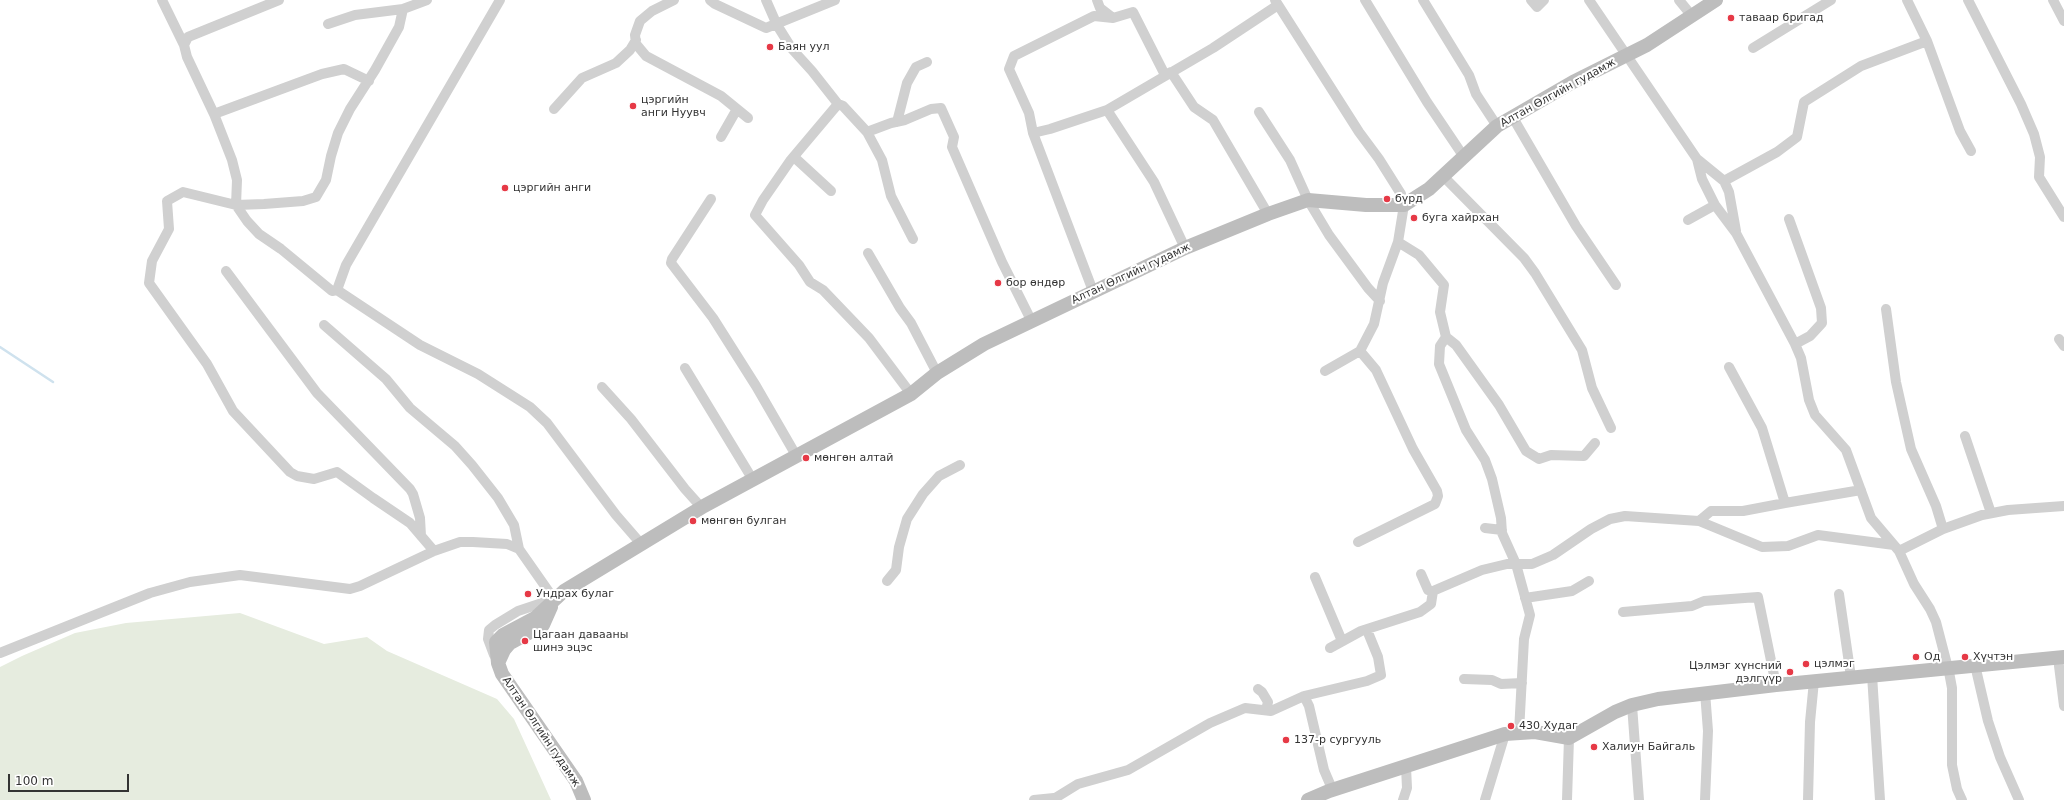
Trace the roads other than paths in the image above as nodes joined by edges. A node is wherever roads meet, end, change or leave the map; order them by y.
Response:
1 (162, 0) edge
2 (279, 0) edge
3 (427, 0) edge
4 (500, 0) edge
5 (674, 0) edge
6 (710, 0) edge
7 (766, 0) edge
8 (835, 0) edge
9 (1098, 0) edge
10 (1365, 0) edge
11 (1422, 0) edge
12 (1530, 0) edge
13 (1544, 0) edge
14 (1589, 0) edge
15 (1679, 0) edge
16 (1716, 0) edge
17 (1831, 0) edge
18 (1907, 0) edge
19 (1968, 0) edge
20 (2053, 0) edge
21 (1276, 3) edge
22 (403, 8) junction
23 (1692, 16) junction
24 (1113, 18) junction
25 (2064, 21) edge
26 (328, 24) dead end
27 (777, 25) junction
28 (636, 40) junction
29 (1927, 41) junction
30 (184, 45) junction
31 (1753, 48) dead end
32 (1628, 55) junction
33 (927, 62) dead end
34 (1168, 74) junction
35 (369, 80) junction
36 (838, 104) junction
37 (554, 109) dead end
38 (737, 109) junction
39 (1107, 110) junction
40 (1259, 112) dead end
41 (214, 114) junction
42 (1512, 116) junction
43 (748, 118) dead end
44 (897, 122) junction
45 (1497, 126) junction
46 (867, 132) junction
47 (1032, 133) junction
48 (721, 137) dead end
49 (1971, 151) dead end
50 (1464, 156) junction
51 (794, 157) junction
52 (1697, 159) junction
53 (1443, 176) junction
54 (1724, 181) junction
55 (831, 190) dead end
56 (711, 198) dead end
57 (1308, 200) junction
58 (236, 205) junction
59 (1404, 205) junction
60 (1715, 205) junction
61 (1268, 214) junction
62 (2064, 217) edge
63 (1789, 219) dead end
64 (1688, 220) dead end
65 (1736, 233) junction
66 (913, 239) dead end
67 (1398, 242) junction
68 (1185, 248) junction
69 (868, 253) dead end
70 (226, 271) dead end
71 (1616, 285) dead end
72 (337, 290) junction
73 (1093, 291) junction
74 (1380, 301) junction
75 (1886, 309) dead end
76 (1032, 322) junction
77 (324, 325) dead end
78 (1446, 337) junction
79 (1795, 344) junction
80 (1360, 351) junction
81 (1729, 367) dead end
82 (685, 368) dead end
83 (1325, 372) dead end
84 (937, 373) junction
85 (602, 387) dead end
86 (911, 394) junction
87 (1611, 428) dead end
88 (1965, 436) dead end
89 (1595, 443) dead end
90 (797, 457) junction
91 (960, 465) dead end
92 (753, 480) junction
93 (1860, 490) junction
94 (1785, 503) junction
95 (2064, 506) edge
96 (702, 508) junction
97 (1991, 513) junction
98 (1699, 521) junction
99 (1485, 528) dead end
100 (1943, 529) junction
101 (1502, 530) junction
102 (1568, 533) dead end
103 (421, 536) junction
104 (1358, 542) dead end
105 (642, 545) junction
106 (1564, 547) junction
107 (1897, 548) junction
108 (519, 549) junction
109 (434, 551) junction
110 (1516, 564) junction
111 (1421, 574) dead end
112 (1315, 577) dead end
113 (887, 581) dead end
114 (1589, 581) dead end
115 (1433, 591) junction
116 (1839, 594) dead end
117 (1525, 598) junction
118 (554, 599) junction
119 (1622, 612) dead end
120 (1367, 630) junction
121 (1342, 641) junction
122 (1330, 648) dead end
123 (0, 653) edge
124 (2061, 658) edge
125 (498, 663) junction
126 (1975, 665) junction
127 (1948, 668) junction
128 (1872, 675) junction
129 (1851, 677) junction
130 (1464, 680) dead end
131 (1814, 681) junction
132 (1522, 683) junction
133 (1776, 684) junction
134 (1258, 689) dead end
135 (1705, 692) junction
136 (1304, 696) junction
137 (1632, 704) junction
138 (2064, 706) edge
139 (1266, 710) junction
140 (1519, 732) junction
141 (1505, 734) junction
142 (1569, 738) junction
143 (1406, 767) junction
144 (1329, 794) edge
145 (1053, 799) edge
146 (584, 800) edge
147 (1034, 800) edge
148 (1308, 800) edge
149 (1403, 800) edge
150 (1485, 800) edge
151 (1567, 800) edge
152 (1639, 800) edge
153 (1705, 800) edge
154 (1808, 800) edge
155 (1880, 800) edge
156 (1962, 800) edge
157 (2020, 800) edge

1 - 30 street
2 - 30 street
3 - 22 street
4 - 72 street
5 - 28 street
6 - 27 street
7 - 27 street
8 - 27 street
9 - 24 street
10 - 50 street
11 - 45 street
12 - 13 street
14 - 32 street
15 - 23 street
16 - 23 main road, Алтан Өлгийн гудамж
17 - 31 street
18 - 29 street
19 - 62 street
20 - 25 street
21 - 34 street
21 - 59 street
22 - 26 street
22 - 35 street
23 - 32 main road, Алтан Өлгийн гудамж
24 - 34 street
24 - 47 street
27 - 36 street
28 - 37 street
28 - 38 street
29 - 49 street
29 - 54 street
30 - 41 street
32 - 42 main road, Алтан Өлгийн гудамж
32 - 52 street
33 - 44 street
34 - 39 street
34 - 61 street
35 - 41 street
35 - 58 street
36 - 46 street
36 - 51 street
38 - 43 street
38 - 48 street
39 - 47 street
39 - 68 street
40 - 57 street
41 - 58 street
42 - 45 main road, Алтан Өлгийн гудамж
42 - 71 street
44 - 46 street
44 - 76 street
45 - 50 main road, Алтан Өлгийн гудамж
46 - 66 street
47 - 73 street
50 - 53 main road, Алтан Өлгийн гудамж
51 - 55 street
51 - 86 street
52 - 54 street
52 - 60 street
53 - 59 main road, Алтан Өлгийн гудамж
53 - 87 street
54 - 65 street
56 - 90 street
57 - 59 main road, Алтан Өлгийн гудамж
57 - 61 main road, Алтан Өлгийн гудамж
57 - 74 street
58 - 72 street
58 - 103 street
59 - 67 street
60 - 64 street
60 - 65 street
61 - 68 main road, Алтан Өлгийн гудамж
63 - 79 street
65 - 79 street
67 - 74 street
67 - 78 street
68 - 73 main road, Алтан Өлгийн гудамж
69 - 84 street
70 - 103 street
72 - 105 street
73 - 76 main road, Алтан Өлгийн гудамж
74 - 80 street
75 - 100 street
76 - 84 main road, Алтан Өлгийн гудамж
77 - 108 street
78 - 89 street
78 - 101 street
79 - 93 street
80 - 83 street
80 - 104 street
81 - 94 street
82 - 92 street
84 - 86 main road, Алтан Өлгийн гудамж
85 - 96 street
86 - 90 main road, Алтан Өлгийн гудамж
88 - 97 street
90 - 92 main road, Алтан Өлгийн гудамж
91 - 113 street
92 - 96 main road, Алтан Өлгийн гудамж
93 - 94 street
93 - 107 street
94 - 98 street
95 - 97 street
96 - 105 main road, Алтан Өлгийн гудамж
97 - 100 street
98 - 106 street
98 - 107 street
99 - 101 street
100 - 107 street
101 - 110 street
102 - 106 street
103 - 109 street
105 - 118 main road, Алтан Өлгийн гудамж
106 - 110 street
107 - 127 street
108 - 109 street
108 - 118 street
109 - 123 street
110 - 115 street
110 - 117 street
111 - 115 street
112 - 121 street
114 - 117 street
115 - 120 street
116 - 129 street
117 - 132 street
118 - 125 main road, Алтан Өлгийн гудамж
118 - 125 street
119 - 133 street
120 - 121 street
120 - 136 street
121 - 122 street
124 - 126 main road
124 - 138 street
125 - 146 main road, Алтан Өлгийн гудамж
126 - 127 main road
126 - 157 street
127 - 128 main road
127 - 156 street
128 - 129 main road
128 - 155 street
129 - 131 main road
130 - 132 street
131 - 133 main road
131 - 154 street
132 - 140 street
133 - 135 main road
134 - 139 street
135 - 137 main road
135 - 153 street
136 - 139 street
136 - 144 street
137 - 142 main road
137 - 152 street
139 - 145 street
140 - 141 main road
140 - 142 main road
141 - 143 main road
141 - 150 street
142 - 151 street
143 - 144 main road
143 - 149 street
144 - 148 main road
145 - 147 street

